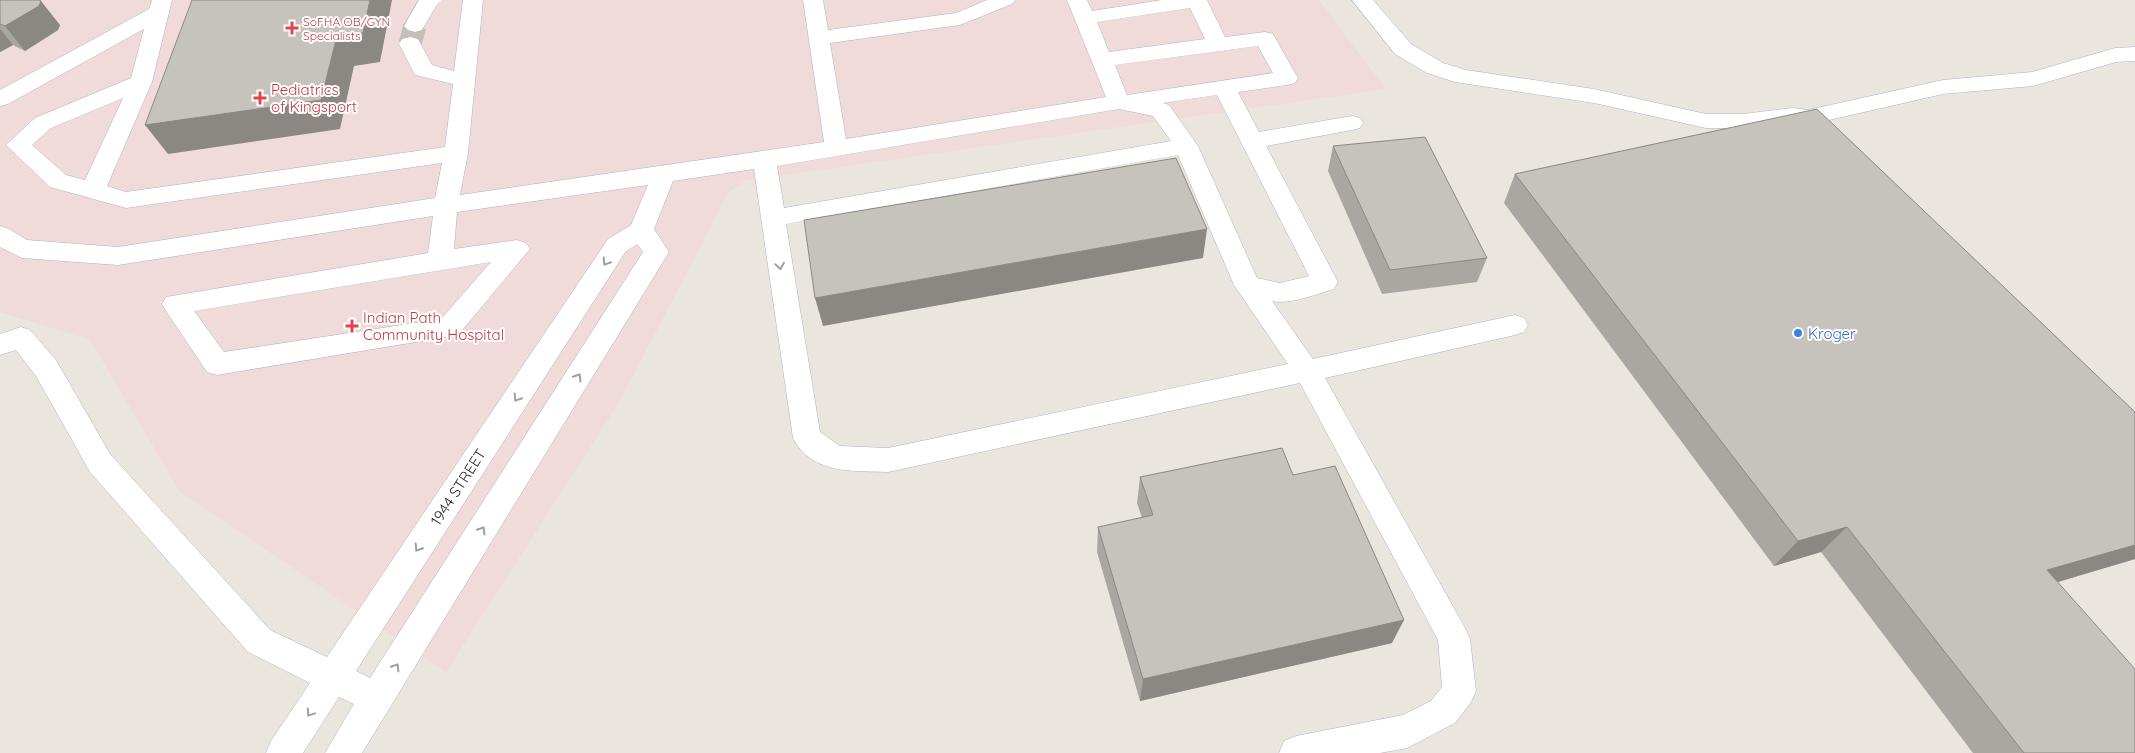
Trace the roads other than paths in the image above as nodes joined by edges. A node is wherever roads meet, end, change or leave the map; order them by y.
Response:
1 (432, 0) edge
2 (473, 0) edge
3 (813, 0) edge
4 (1196, 0) edge
5 (1362, 0) edge
6 (999, 3) edge
7 (161, 6) edge
8 (1081, 9) edge
9 (819, 38) junction
10 (1218, 44) junction
11 (2135, 54) edge
12 (1102, 60) junction
13 (464, 80) junction
14 (141, 82) junction
15 (1224, 87) junction
16 (0, 99) edge
17 (1119, 102) junction
18 (1808, 117) junction
19 (1352, 123) dead end
20 (1837, 140) edge
21 (1252, 141) junction
22 (1186, 146) junction
23 (836, 148) junction
24 (456, 153) junction
25 (764, 160) junction
26 (664, 176) junction
27 (92, 192) junction
28 (446, 205) junction
29 (773, 218) junction
30 (641, 230) junction
31 (0, 235) edge
32 (440, 260) junction
33 (1247, 285) junction
34 (1515, 325) dead end
35 (0, 345) edge
36 (1307, 371) junction
37 (334, 677) junction
38 (376, 698) junction
39 (283, 753) edge
40 (342, 753) edge
41 (1296, 753) edge

1 - 13 street
2 - 13 street
3 - 9 street
4 - 8 street
4 - 10 street
5 - 18 street
6 - 9 street
7 - 14 street
7 - 16 street
8 - 12 street
9 - 23 street
10 - 12 street
10 - 15 street
11 - 18 street
12 - 17 street
13 - 24 street
14 - 27 street
14 - 27 street
15 - 17 street
15 - 21 street
17 - 22 street
17 - 23 street
18 - 20 street
19 - 21 street
21 - 33 street
22 - 29 street
22 - 33 street
23 - 25 street
24 - 27 street
24 - 28 street
25 - 26 street
25 - 29 street
26 - 28 street
26 - 30 street
28 - 31 street
28 - 32 street
29 -> 36 street
30 -> 37 street, 1944 STREET
38 -> 30 street
32 - 32 street
33 - 36 street
34 - 36 street
35 - 37 street
36 - 41 street
37 - 38 street
37 -> 39 street, 1944 STREET
38 - 40 street

